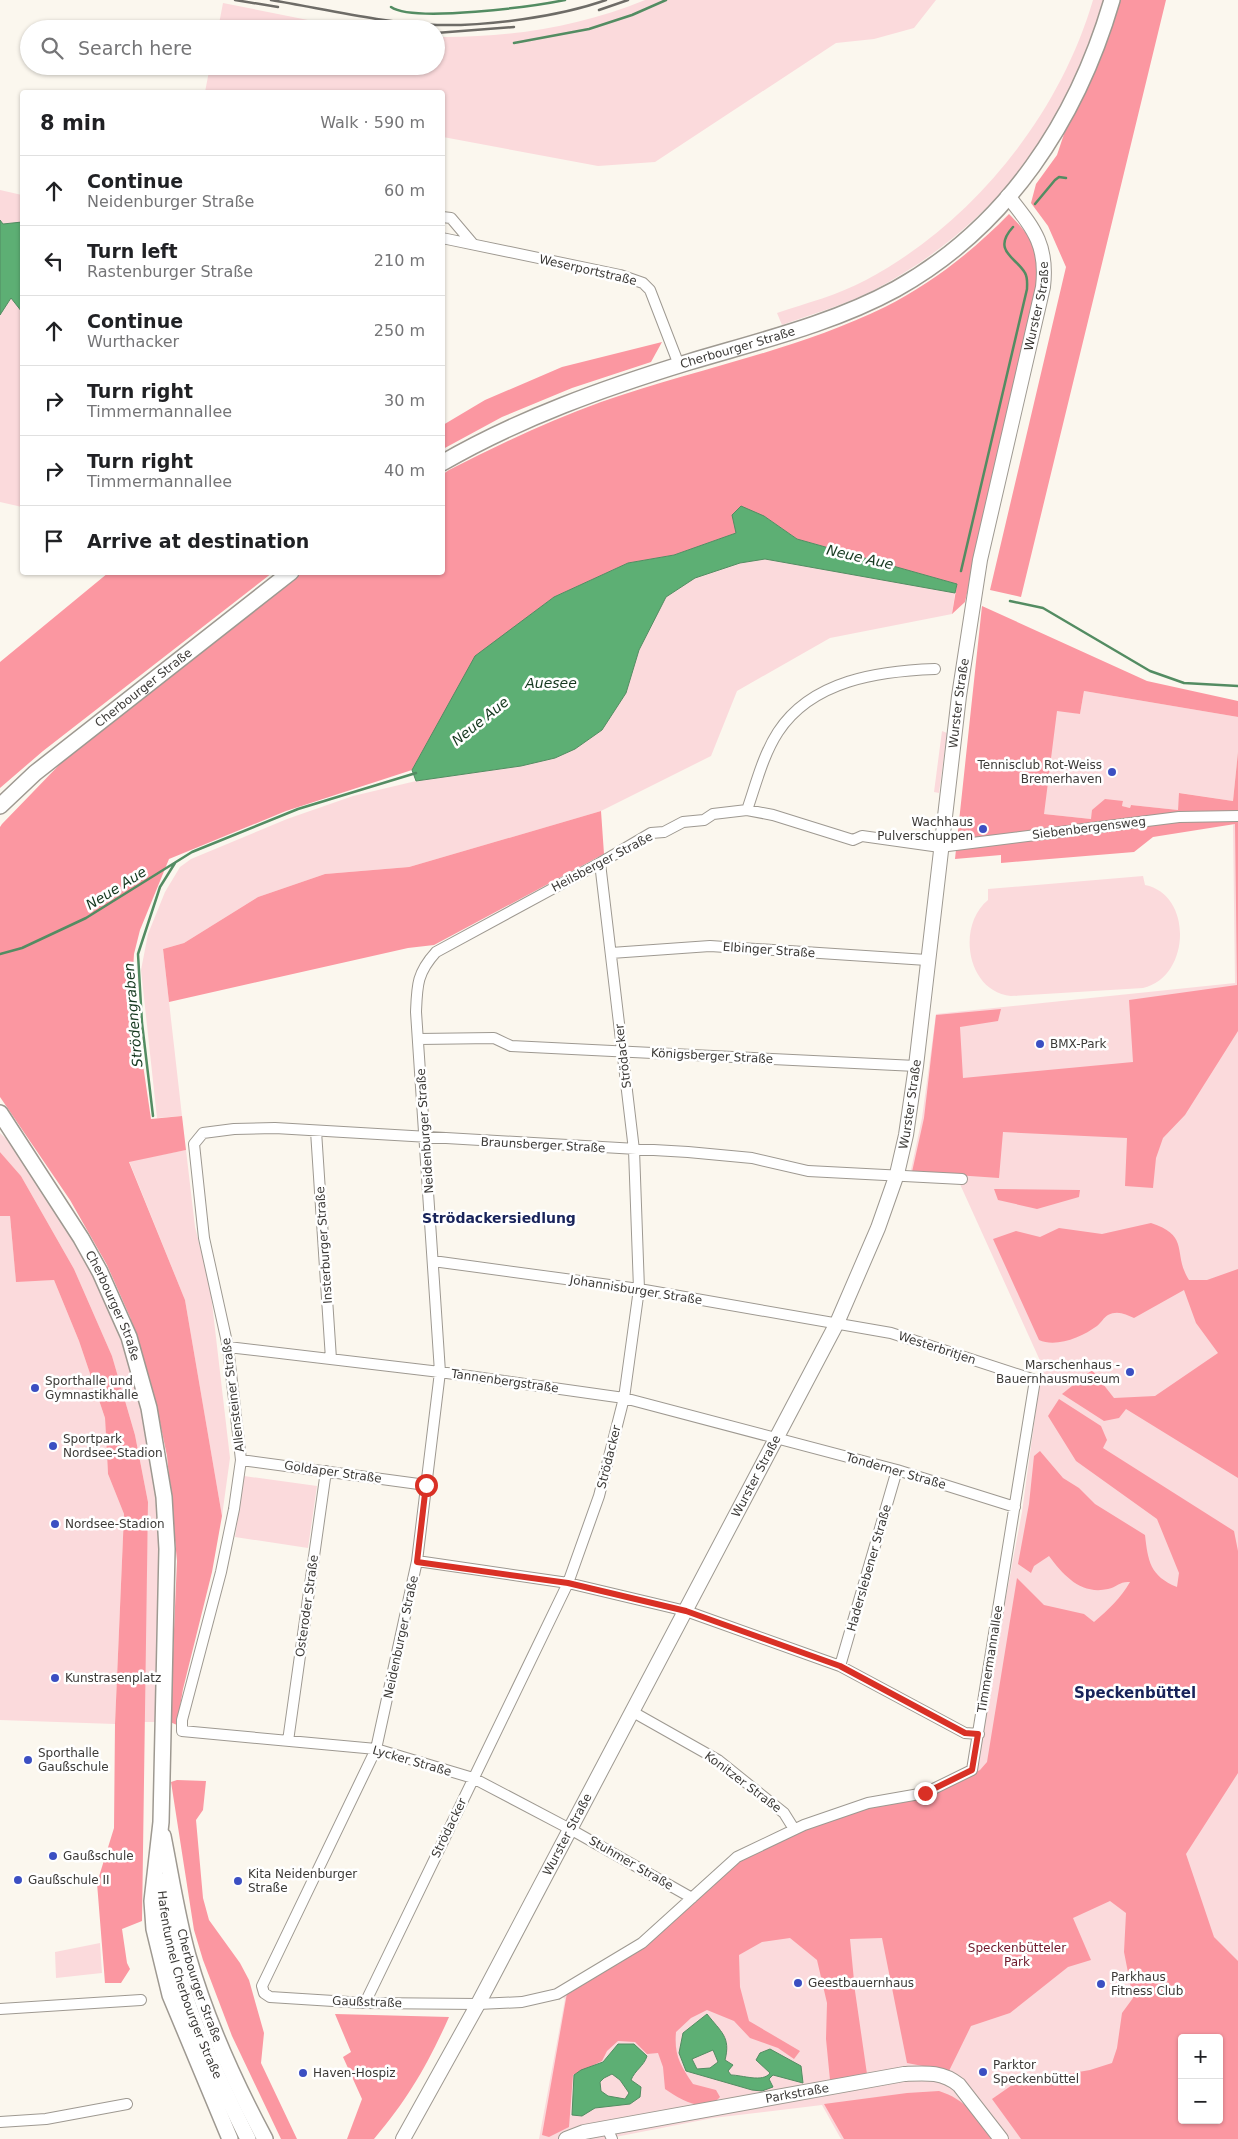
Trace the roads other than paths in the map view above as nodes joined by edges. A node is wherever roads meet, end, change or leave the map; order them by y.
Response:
1 (1112, 0) edge
2 (1008, 196) junction
3 (445, 217) edge
4 (445, 239) edge
5 (473, 244) junction
6 (679, 365) junction
7 (445, 461) edge
8 (287, 575) edge
9 (935, 669) dead end
10 (0, 806) edge
11 (747, 810) junction
12 (1238, 816) edge
13 (940, 847) junction
14 (600, 863) junction
15 (610, 953) junction
16 (927, 960) junction
17 (424, 965) joint
18 (419, 1039) junction
19 (622, 1051) junction
20 (916, 1066) junction
21 (0, 1114) edge
22 (316, 1131) junction
23 (426, 1138) junction
24 (194, 1144) joint
25 (634, 1150) junction
26 (897, 1174) junction
27 (962, 1179) dead end
28 (433, 1261) junction
29 (639, 1289) junction
30 (837, 1323) junction
31 (228, 1347) junction
32 (331, 1359) junction
33 (440, 1372) junction
34 (1034, 1380) joint
35 (624, 1398) junction
36 (777, 1437) junction
37 (240, 1460) junction
38 (897, 1470) junction
39 (326, 1471) junction
40 (426, 1485) junction
41 (1014, 1507) junction
42 (417, 1562) junction
43 (568, 1583) junction
44 (686, 1611) junction
45 (840, 1666) junction
46 (633, 1712) junction
47 (182, 1731) joint
48 (978, 1734) junction
49 (288, 1741) junction
50 (376, 1749) junction
51 (473, 1778) junction
52 (160, 1822) junction
53 (570, 1828) junction
54 (794, 1829) junction
55 (692, 1898) junction
56 (262, 1986) joint
57 (141, 2000) dead end
58 (365, 2003) junction
59 (478, 2004) junction
60 (0, 2009) edge
61 (127, 2104) dead end
62 (0, 2122) edge
63 (609, 2133) edge
64 (230, 2139) edge
65 (248, 2139) edge
66 (265, 2139) edge
67 (403, 2139) edge
68 (566, 2139) edge
69 (1001, 2139) edge

1 - 2 main road
2 - 6 main road, Cherbourger Straße
2 - 13 street, Wurster Straße
3 - 5 street
4 - 5 street, Weserportstraße
5 - 6 street, Weserportstraße
6 - 7 main road, Cherbourger Straße
8 - 10 main road, Cherbourger Straße
9 - 11 street
11 - 13 street, Heilsberger Straße
11 - 14 street, Heilsberger Straße
12 - 13 street, Siebenbergensweg
13 - 16 street, Wurster Straße
14 - 15 street, Strödacker
14 - 17 street, Heilsberger Straße
15 - 16 street, Elbinger Straße
15 - 19 street, Strödacker
16 - 20 street, Wurster Straße
17 - 18 street, Neidenburger Straße
18 - 19 street, Königsberger Straße
18 - 23 street, Neidenburger Straße
19 - 20 street, Königsberger Straße
19 - 25 street, Strödacker
20 - 26 street, Wurster Straße
21 - 52 main road, Cherbourger Straße
22 - 23 street, Braunsberger Straße
22 - 24 street, Braunsberger Straße
22 - 32 street, Insterburger Straße
23 - 25 street, Braunsberger Straße
23 - 28 street, Neidenburger Straße
24 - 31 street, Allensteiner Straße
25 - 26 street, Braunsberger Straße
25 - 29 street, Strödacker
26 - 27 street
26 - 30 street, Wurster Straße
28 - 29 street, Johannisburger Straße
28 - 33 street, Neidenburger Straße
29 - 30 street, Johannisburger Straße
29 - 35 street, Strödacker
30 - 34 street, Westerbritjen
30 - 36 street, Wurster Straße
31 - 32 street, Tannenbergstraße
31 - 37 street, Allensteiner Straße
32 - 33 street, Tannenbergstraße
33 - 35 street, Tannenbergstraße
33 - 40 street, Neidenburger Straße
34 - 41 street, Timmermannallee
35 - 36 street, Tannenbergstraße
35 - 43 street, Strödacker
36 - 38 street, Tonderner Straße
36 - 44 street, Wurster Straße
37 - 39 street, Goldaper Straße
37 - 47 street, Allensteiner Straße
38 - 41 street, Tonderner Straße
38 - 45 street, Haderslebener Straße
39 - 40 street, Goldaper Straße
39 - 49 street, Osteroder Straße
40 - 42 street, Neidenburger Straße
41 - 48 street, Timmermannallee
42 - 43 street
42 - 50 street, Neidenburger Straße
43 - 44 street
43 - 51 street, Strödacker
44 - 45 street
44 - 46 street, Wurster Straße
45 - 48 street
46 - 53 street, Wurster Straße
46 - 54 street, Konitzer Straße
47 - 49 street, Lycker Straße
48 - 54 street, Timmermannallee
49 - 50 street, Lycker Straße
50 - 51 street, Lycker Straße
50 - 56 street, Neidenburger Straße
51 - 53 street, Lycker Straße
51 - 58 street, Strödacker
52 - 64 main road, Cherbourger Straße
52 - 65 main road, Hafentunnel Cherbourger Straße
52 - 66 main road, Cherbourger Straße
53 - 55 street, Stuhmer Straße
53 - 59 street, Wurster Straße
54 - 55 street, Timmermannallee
55 - 59 street, Timmermannallee
56 - 58 street, Gaußstraße
57 - 60 street
58 - 59 street, Gaußstraße
59 - 67 street, Wurster Straße
61 - 62 street
63 - 68 street, Parkstraße
63 - 69 street, Parkstraße

